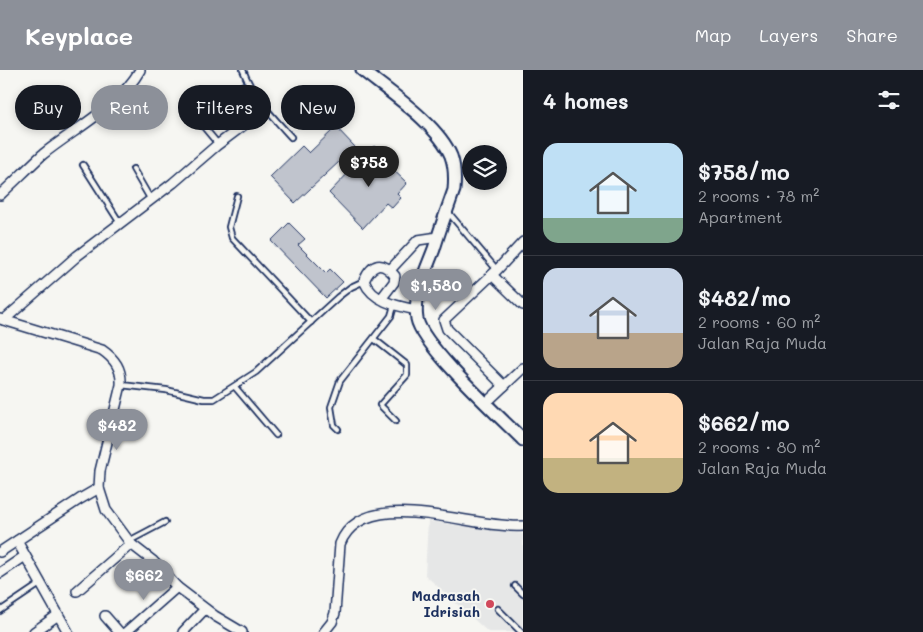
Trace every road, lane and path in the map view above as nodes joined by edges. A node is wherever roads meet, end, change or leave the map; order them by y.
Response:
1 (140, 70) edge
2 (243, 70) edge
3 (362, 70) edge
4 (248, 83) joint
5 (271, 115) edge
6 (237, 130) edge
7 (291, 137) dead end
8 (218, 144) junction
9 (82, 165) dead end
10 (133, 169) dead end
11 (0, 195) edge
12 (237, 196) dead end
13 (150, 200) junction
14 (447, 211) junction
15 (120, 223) junction
16 (438, 238) junction
17 (523, 242) edge
18 (390, 270) junction
19 (495, 273) junction
20 (364, 281) junction
21 (381, 299) junction
22 (523, 305) edge
23 (394, 306) junction
24 (417, 310) junction
25 (2, 319) edge
26 (311, 322) junction
27 (374, 339) junction
28 (523, 368) edge
29 (121, 385) junction
30 (504, 386) junction
31 (234, 387) junction
32 (486, 403) junction
33 (396, 421) dead end
34 (338, 429) dead end
35 (276, 435) dead end
36 (523, 440) edge
37 (98, 488) junction
38 (165, 522) dead end
39 (523, 526) edge
40 (17, 541) junction
41 (130, 542) junction
42 (0, 552) edge
43 (25, 556) junction
44 (0, 573) edge
45 (40, 584) junction
46 (515, 586) dead end
47 (178, 587) junction
48 (77, 591) dead end
49 (523, 594) edge
50 (205, 609) junction
51 (498, 609) dead end
52 (0, 611) edge
53 (58, 615) junction
54 (105, 616) dead end
55 (34, 632) edge
56 (68, 632) edge
57 (119, 632) edge
58 (126, 632) edge
59 (183, 632) edge
60 (242, 632) edge
61 (324, 632) edge
62 (522, 632) edge

1 - 11 street
2 - 4 lane
3 - 14 street
4 - 8 lane
5 - 7 lane
6 - 8 street
8 - 13 street
9 - 15 lane
10 - 13 lane
12 - 26 lane
13 - 15 street
14 - 16 street
14 - 19 lane
15 - 25 street
16 - 18 street
16 - 24 street
17 - 19 street
18 - 20 street
18 - 21 street
19 - 22 street
19 - 30 street
20 - 21 street
20 - 26 lane
21 - 23 street
23 - 24 street
23 - 27 lane
24 - 32 street
25 - 29 street
26 - 31 lane
27 - 33 lane
27 - 34 lane
28 - 30 street
29 - 31 lane
29 - 37 street
30 - 32 street
31 - 35 lane
32 - 36 street
37 - 40 street
37 - 41 street
38 - 41 lane
39 - 61 street
40 - 42 street
40 - 43 street
41 - 47 street
41 - 48 street
43 - 44 street
43 - 45 street
45 - 52 lane
45 - 53 street
46 - 49 lane
47 - 50 street
47 - 58 street
50 - 59 street
50 - 60 street
51 - 62 lane
53 - 55 street
53 - 56 street
54 - 57 street

